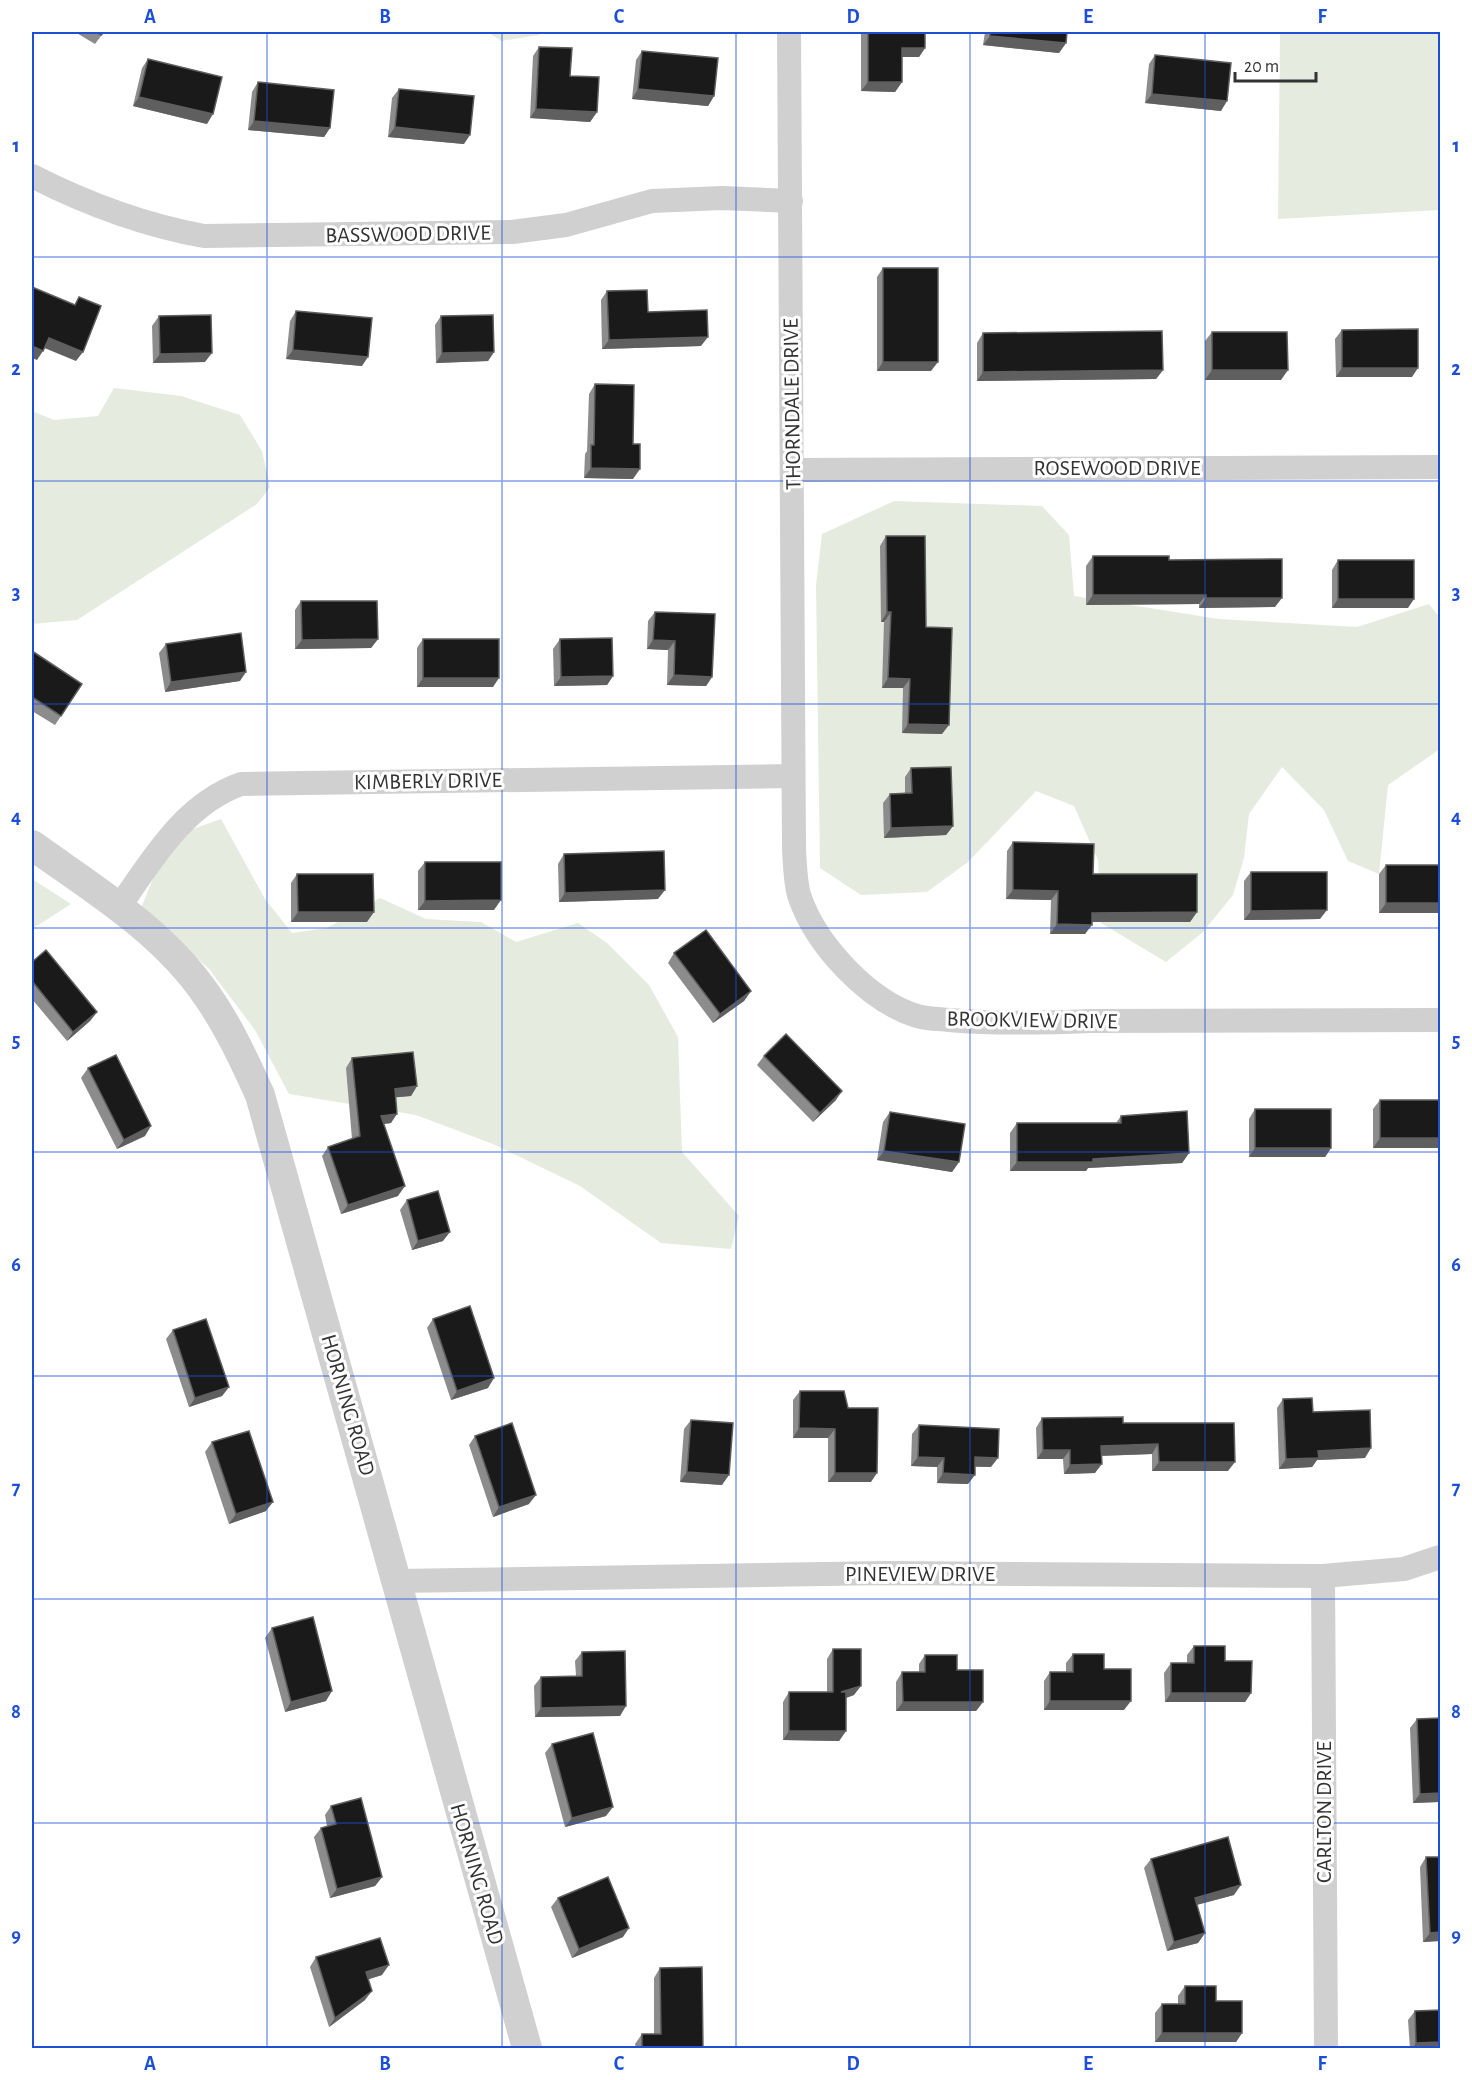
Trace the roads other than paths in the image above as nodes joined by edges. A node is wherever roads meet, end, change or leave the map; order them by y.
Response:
1 (789, 32) edge
2 (32, 176) edge
3 (791, 201) junction
4 (1440, 467) edge
5 (793, 470) junction
6 (793, 776) junction
7 (32, 845) edge
8 (119, 907) junction
9 (1440, 1020) edge
10 (1440, 1557) edge
11 (1323, 1576) junction
12 (398, 1581) junction
13 (527, 2049) edge
14 (1326, 2049) edge

1 - 3 street, THORNDALE DRIVE
2 - 3 street, BASSWOOD DRIVE
3 - 5 street, THORNDALE DRIVE
4 - 5 street, ROSEWOOD DRIVE
5 - 6 street, THORNDALE DRIVE
6 - 8 street, KIMBERLY DRIVE
6 - 9 street, BROOKVIEW DRIVE
7 - 8 street, HORNING ROAD
8 - 12 street, HORNING ROAD
10 - 11 street, PINEVIEW DRIVE
11 - 12 street, PINEVIEW DRIVE
11 - 14 street, CARLTON DRIVE
12 - 13 street, HORNING ROAD

